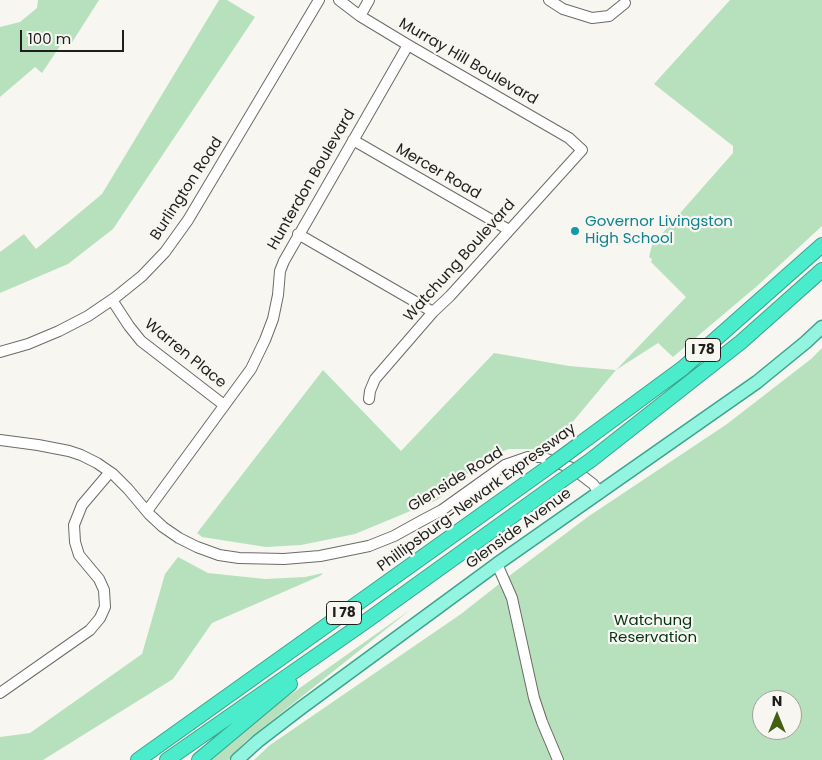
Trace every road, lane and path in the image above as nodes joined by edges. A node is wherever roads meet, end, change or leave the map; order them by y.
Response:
1 (319, 0) edge
2 (339, 0) edge
3 (369, 0) edge
4 (549, 0) edge
5 (625, 3) dead end
6 (360, 16) junction
7 (408, 45) junction
8 (353, 140) junction
9 (582, 150) joint
10 (509, 230) junction
11 (298, 234) junction
12 (822, 245) edge
13 (822, 270) edge
14 (112, 300) junction
15 (432, 312) junction
16 (822, 327) edge
17 (0, 352) edge
18 (370, 399) dead end
19 (224, 405) junction
20 (0, 440) edge
21 (110, 472) junction
22 (599, 492) junction
23 (147, 511) junction
24 (497, 564) junction
25 (365, 622) junction
26 (0, 693) edge
27 (138, 760) edge
28 (167, 760) edge
29 (199, 760) edge
30 (237, 760) edge
31 (558, 760) edge

1 - 14 street, Burlington Road
2 - 6 street, Murray Hill Boulevard
3 - 6 street
4 - 5 street
6 - 7 street, Murray Hill Boulevard
7 - 8 street, Hunterdon Boulevard
7 - 9 street, Murray Hill Boulevard
8 - 10 street, Mercer Road
8 - 11 street, Hunterdon Boulevard
9 - 10 street, Watchung Boulevard
10 - 15 street, Watchung Boulevard
11 - 15 street
11 - 19 street, Hunterdon Boulevard
12 - 27 highway, Phillipsburg-Newark Expressway / I 78, bridge
13 - 25 highway, I 78, bridge
14 - 17 street, Burlington Road
14 - 19 street, Warren Place
15 - 18 street, Watchung Boulevard
16 - 22 main road, Glenside Avenue
19 - 23 street, Hunterdon Boulevard
20 - 21 street, Glenside Road
21 - 23 street, Glenside Road
21 - 26 street
22 - 23 street, Glenside Road
22 - 24 main road, Glenside Avenue
24 - 30 main road, Glenside Avenue
24 - 31 street
25 - 28 highway, I 78
25 - 29 highway

